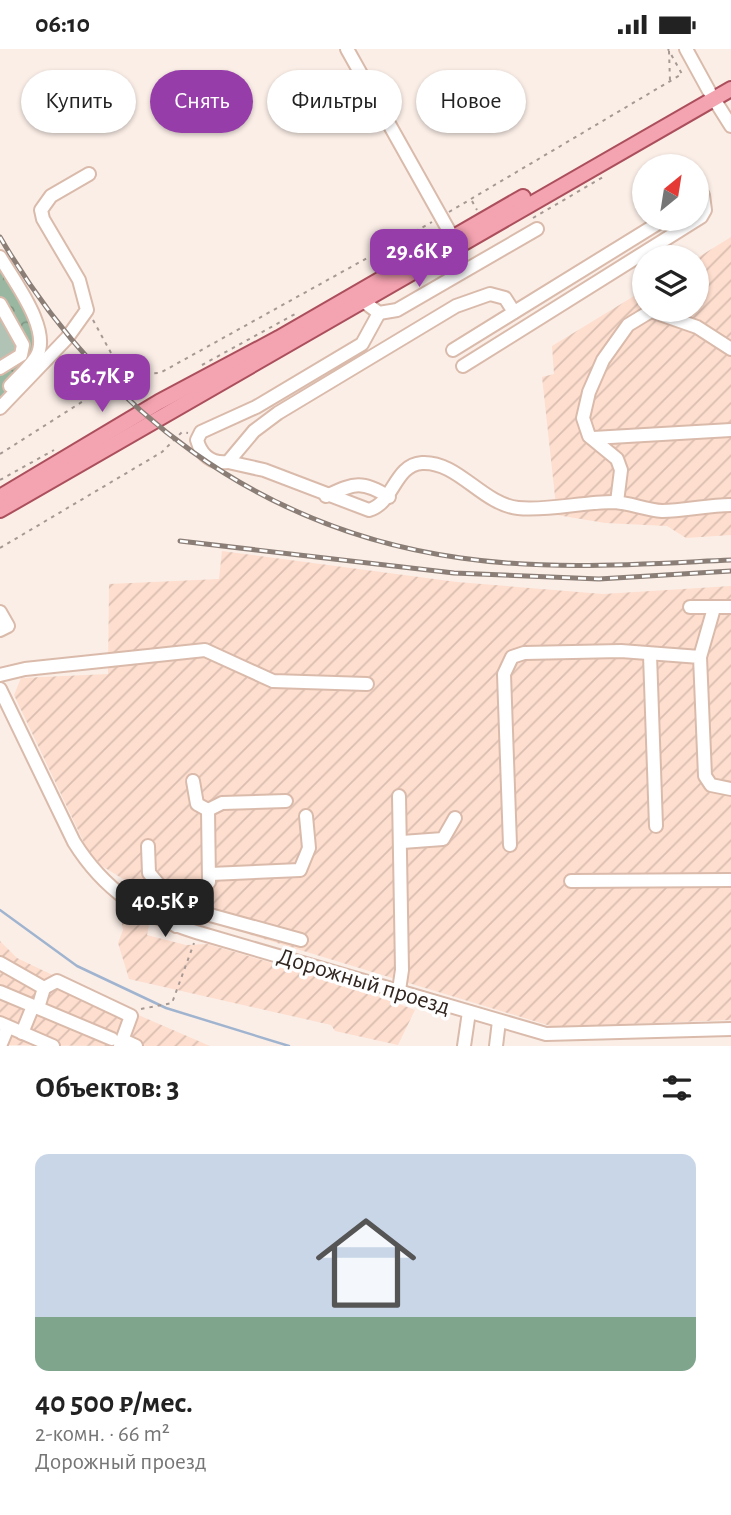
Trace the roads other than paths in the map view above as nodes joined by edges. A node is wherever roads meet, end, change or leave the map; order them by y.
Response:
1 (347, 49) edge
2 (685, 49) edge
3 (731, 78) edge
4 (731, 89) edge
5 (712, 95) junction
6 (731, 126) edge
7 (89, 174) dead end
8 (537, 229) dead end
9 (646, 231) edge
10 (680, 231) edge
11 (456, 242) junction
12 (0, 257) edge
13 (361, 297) junction
14 (0, 305) edge
15 (516, 311) junction
16 (379, 313) junction
17 (635, 322) edge
18 (684, 322) edge
19 (527, 325) junction
20 (731, 349) edge
21 (453, 351) dead end
22 (463, 366) dead end
23 (0, 368) edge
24 (0, 397) edge
25 (0, 408) edge
26 (731, 430) edge
27 (593, 438) junction
28 (228, 462) junction
29 (326, 495) junction
30 (0, 497) edge
31 (389, 497) junction
32 (617, 502) junction
33 (731, 505) edge
34 (0, 510) edge
35 (690, 607) dead end
36 (731, 607) edge
37 (714, 608) junction
38 (0, 612) edge
39 (0, 630) edge
40 (650, 655) junction
41 (701, 657) junction
42 (0, 675) edge
43 (367, 684) dead end
44 (0, 689) edge
45 (193, 781) dead end
46 (731, 789) edge
47 (399, 796) dead end
48 (286, 801) dead end
49 (208, 810) junction
50 (306, 816) dead end
51 (455, 818) dead end
52 (656, 826) dead end
53 (402, 842) junction
54 (510, 845) dead end
55 (148, 846) dead end
56 (210, 874) junction
57 (731, 880) edge
58 (571, 881) dead end
59 (190, 898) junction
60 (176, 926) junction
61 (301, 940) dead end
62 (0, 963) edge
63 (44, 988) junction
64 (399, 991) junction
65 (0, 992) edge
66 (35, 1007) junction
67 (469, 1012) junction
68 (499, 1021) junction
69 (4, 1025) edge
70 (731, 1029) edge
71 (22, 1033) junction
72 (551, 1040) edge
73 (118, 1042) edge
74 (1, 1046) edge
75 (53, 1046) edge
76 (136, 1046) edge
77 (464, 1046) edge
78 (496, 1046) edge

1 - 11 street
2 - 5 street
3 - 5 main road
4 - 5 main road
5 - 6 street
5 - 11 main road
7 - 25 street
8 - 16 street
9 - 15 street
10 - 19 street
11 - 13 main road
12 - 24 street
13 - 16 street
13 - 30 main road
13 - 34 main road
14 - 23 street
15 - 19 street
15 - 21 street
15 - 28 street
16 - 28 street
17 - 27 street
18 - 20 street
19 - 22 street
26 - 27 street
27 - 32 street
28 - 29 street
29 - 31 street
29 - 31 street
31 - 32 street
32 - 33 street
35 - 37 street
36 - 37 street
37 - 41 street
38 - 39 street
40 - 41 street
40 - 52 street
40 - 54 street
41 - 46 street
42 - 43 street
44 - 60 street, Дорожный проезд
45 - 49 street
47 - 53 street
48 - 49 street
49 - 56 street
50 - 56 street
51 - 53 street
53 - 64 street
55 - 59 street
56 - 59 street
57 - 58 street
59 - 60 street
59 - 61 street
60 - 64 street, Дорожный проезд
62 - 63 street
63 - 66 street
63 - 73 street
64 - 67 street, Дорожный проезд
65 - 66 street
66 - 71 street
66 - 73 street
67 - 68 street, Дорожный проезд
67 - 77 street
68 - 72 street, Дорожный проезд
68 - 78 street
69 - 71 street
69 - 74 street
70 - 72 street, Дорожный проезд
71 - 75 street
73 - 76 street

